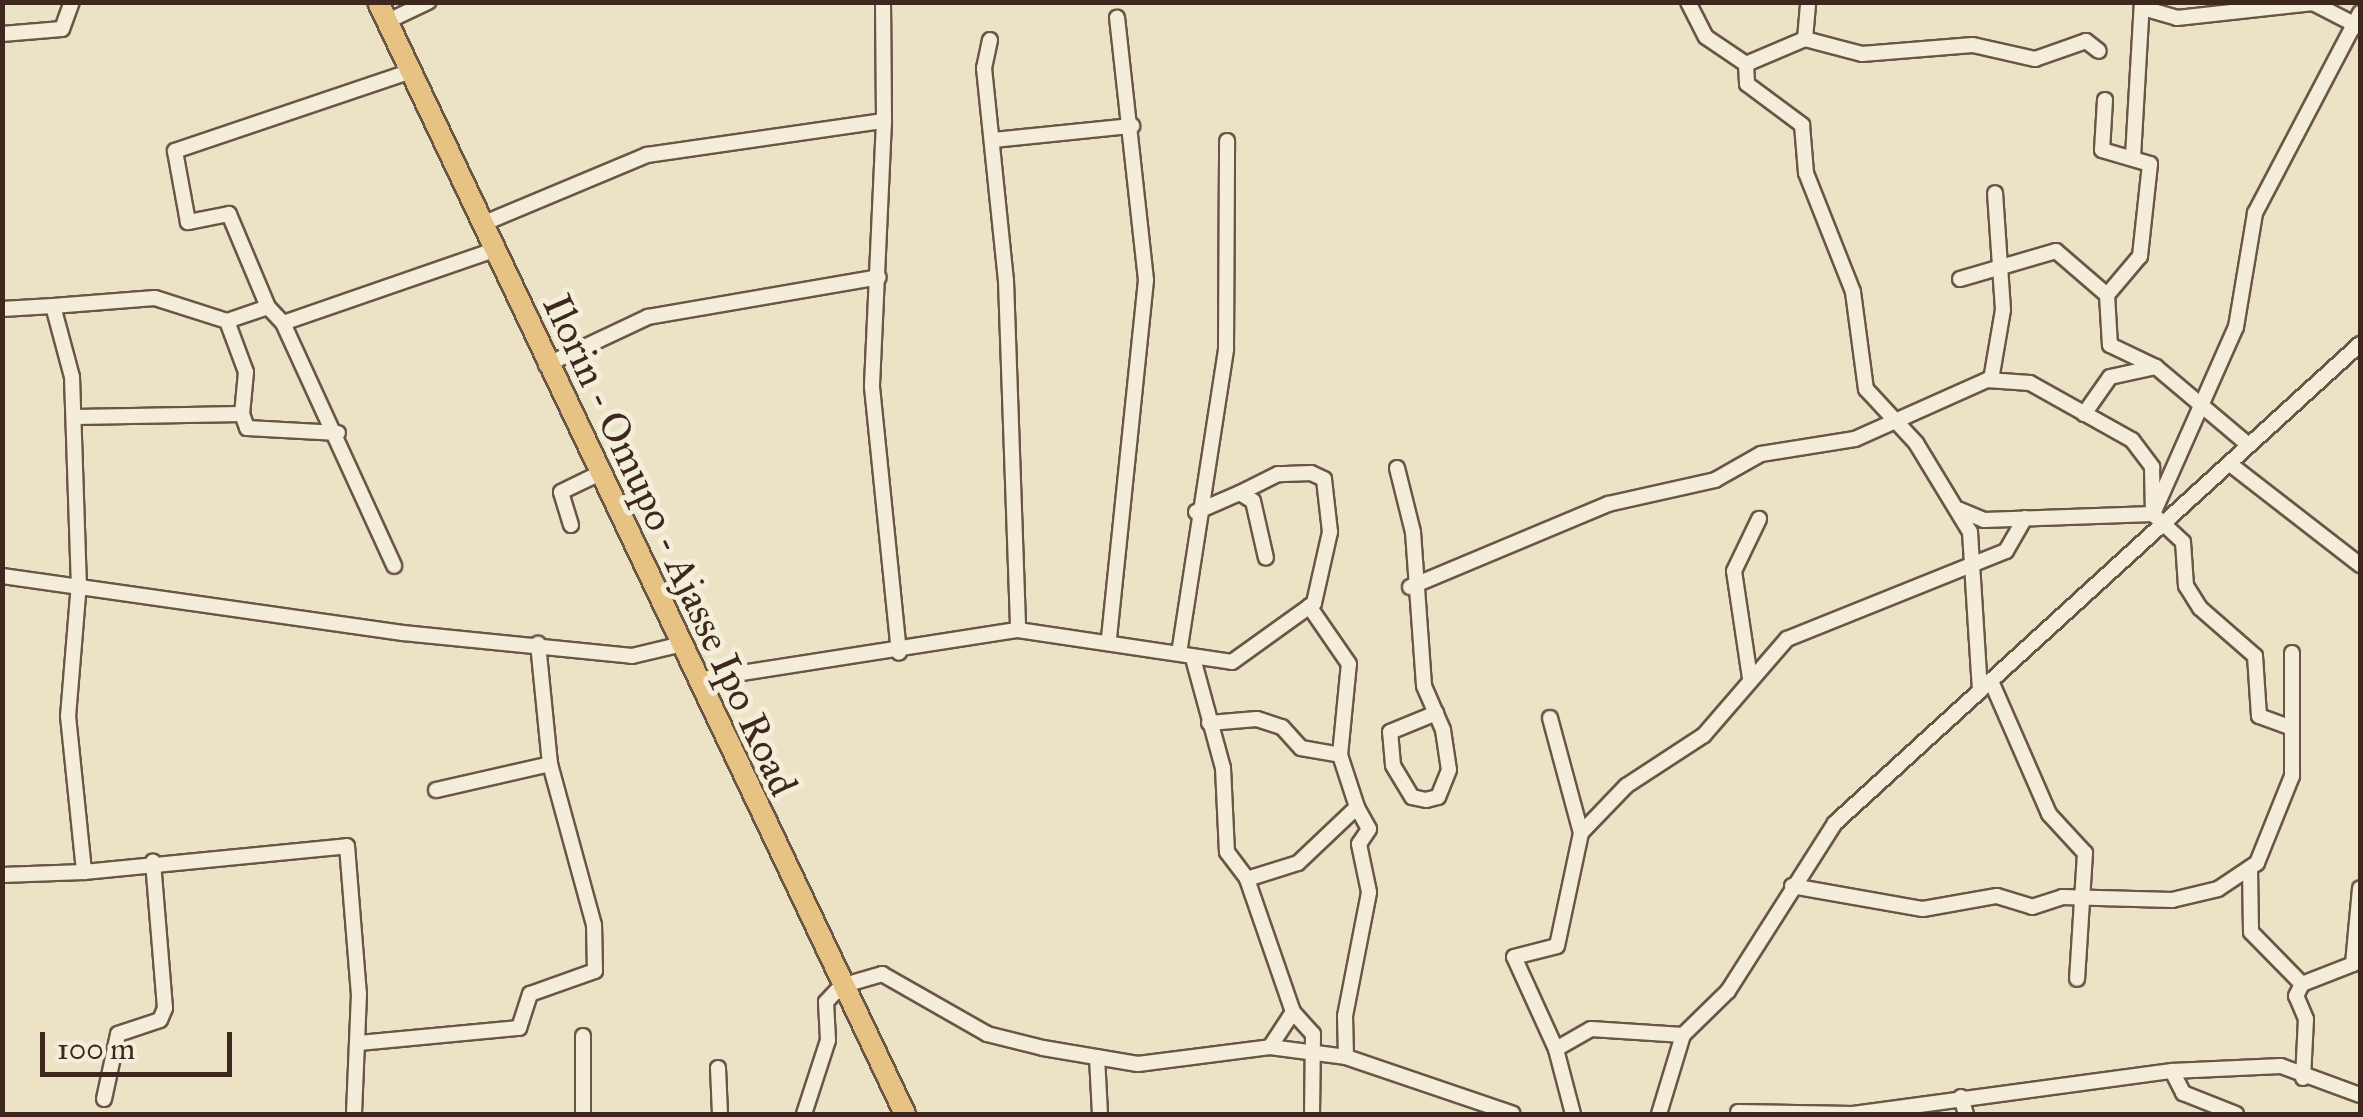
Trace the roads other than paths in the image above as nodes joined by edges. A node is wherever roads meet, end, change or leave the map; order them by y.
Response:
1 (72, 2) edge
2 (428, 2) edge
3 (883, 2) edge
4 (1688, 2) edge
5 (1808, 2) edge
6 (2142, 5) edge
7 (2251, 7) edge
8 (382, 12) edge
9 (1116, 18) dead end
10 (2359, 22) edge
11 (2, 34) edge
12 (1805, 39) junction
13 (990, 40) dead end
14 (2100, 51) dead end
15 (1746, 64) junction
16 (409, 72) junction
17 (2105, 100) dead end
18 (884, 121) junction
19 (1132, 126) junction
20 (994, 140) junction
21 (1228, 141) dead end
22 (2133, 157) junction
23 (1995, 193) dead end
24 (482, 224) junction
25 (494, 250) junction
26 (1999, 268) junction
27 (880, 277) junction
28 (1960, 279) dead end
29 (2107, 295) junction
30 (53, 306) junction
31 (268, 307) junction
32 (2, 309) edge
33 (227, 321) junction
34 (283, 323) junction
35 (2360, 344) edge
36 (546, 365) junction
37 (2156, 367) junction
38 (1991, 380) junction
39 (2200, 412) junction
40 (242, 414) junction
41 (2084, 414) junction
42 (1889, 416) junction
43 (76, 417) junction
44 (338, 433) junction
45 (2244, 441) junction
46 (2230, 464) junction
47 (1397, 468) dead end
48 (598, 474) junction
49 (1240, 493) junction
50 (1960, 510) junction
51 (1196, 512) junction
52 (1759, 518) dead end
53 (2025, 518) junction
54 (2159, 518) junction
55 (570, 525) dead end
56 (1266, 558) dead end
57 (2360, 565) edge
58 (394, 566) dead end
59 (1972, 568) junction
60 (2, 576) edge
61 (79, 583) junction
62 (1410, 586) junction
63 (1310, 606) junction
64 (1018, 630) junction
65 (1109, 638) junction
66 (538, 644) junction
67 (678, 645) junction
68 (1180, 648) junction
69 (2292, 653) dead end
70 (899, 654) junction
71 (1194, 662) junction
72 (1750, 678) junction
73 (697, 680) junction
74 (1985, 686) junction
75 (1436, 712) junction
76 (1550, 718) dead end
77 (1209, 723) junction
78 (2292, 728) junction
79 (1340, 755) junction
80 (550, 764) junction
81 (436, 790) dead end
82 (1357, 807) junction
83 (1581, 832) junction
84 (153, 861) junction
85 (2250, 868) junction
86 (84, 872) junction
87 (2, 874) edge
88 (1247, 880) junction
89 (1792, 886) junction
90 (2360, 888) edge
91 (2078, 898) junction
92 (2358, 911) edge
93 (2077, 979) dead end
94 (2302, 984) junction
95 (841, 986) junction
96 (1293, 1012) junction
97 (1683, 1035) junction
98 (583, 1036) dead end
99 (359, 1043) junction
100 (1270, 1047) junction
101 (1556, 1048) junction
102 (1097, 1057) junction
103 (1310, 1057) junction
104 (1346, 1057) junction
105 (718, 1068) dead end
106 (2172, 1072) junction
107 (2303, 1078) junction
108 (2360, 1095) edge
109 (1961, 1097) junction
110 (104, 1099) dead end
111 (1738, 1112) edge
112 (354, 1114) edge
113 (583, 1114) edge
114 (720, 1114) edge
115 (804, 1114) edge
116 (905, 1114) edge
117 (1100, 1114) edge
118 (1312, 1114) edge
119 (1514, 1114) edge
120 (1573, 1114) edge
121 (1659, 1114) edge
122 (1966, 1114) edge
123 (2236, 1114) edge

1 - 11 street
2 - 8 street
3 - 18 street
4 - 15 street
5 - 12 street
6 - 7 street
6 - 22 street
7 - 10 street
8 - 16 highway, Ilorin - Omupo - Ajasse Ipo Road
9 - 19 street
10 - 39 street
12 - 14 street
12 - 15 street
13 - 20 street
15 - 42 street
16 - 24 highway, Ilorin - Omupo - Ajasse Ipo Road
16 - 31 street
17 - 22 street
18 - 24 street
18 - 27 street
19 - 20 street
19 - 65 street
20 - 64 street
21 - 51 street
22 - 29 street
23 - 26 street
24 - 25 highway, Ilorin - Omupo - Ajasse Ipo Road
25 - 34 street
25 - 36 highway, Ilorin - Omupo - Ajasse Ipo Road
26 - 28 street
26 - 29 street
26 - 38 street
27 - 36 street
27 - 70 street
29 - 37 street
30 - 32 street
30 - 33 street
30 - 43 street
31 - 33 street
31 - 34 street
33 - 40 street
34 - 44 street
35 - 45 street
36 - 48 highway, Ilorin - Omupo - Ajasse Ipo Road
37 - 39 street
37 - 41 street
38 - 41 street
38 - 42 street
39 - 45 street
39 - 54 street
40 - 43 street
40 - 44 street
41 - 54 street
42 - 50 street
42 - 62 street
43 - 61 street
44 - 58 street
45 - 46 street
46 - 54 street
46 - 57 street
47 - 62 street
48 - 55 street
48 - 67 highway, Ilorin - Omupo - Ajasse Ipo Road
49 - 51 street
49 - 56 street
49 - 63 street
50 - 53 street
50 - 59 street
51 - 68 street
52 - 72 street
53 - 54 street
53 - 59 street
54 - 74 street
54 - 78 street
59 - 72 street
59 - 74 street
60 - 61 street
61 - 66 street
61 - 86 street
62 - 75 street
63 - 71 street
63 - 79 street
64 - 65 street
64 - 70 street
65 - 68 street
66 - 67 street
66 - 80 street
67 - 73 highway, Ilorin - Omupo - Ajasse Ipo Road
68 - 71 street
69 - 78 street
70 - 73 street
71 - 77 street
72 - 83 street
73 - 95 highway, Ilorin - Omupo - Ajasse Ipo Road
74 - 89 street
74 - 91 street
75 - 75 street
76 - 83 street
77 - 79 street
77 - 88 street
78 - 85 street
79 - 82 street
80 - 81 street
80 - 99 street
82 - 88 street
82 - 104 street
83 - 101 street
84 - 86 street
84 - 99 street
84 - 110 street
85 - 91 street
85 - 94 street
86 - 87 street
88 - 96 street
89 - 91 street
89 - 97 street
90 - 92 street
91 - 93 street
92 - 94 street
94 - 107 street
95 - 102 street
95 - 115 street
95 - 116 highway, Ilorin - Omupo - Ajasse Ipo Road
96 - 100 street
96 - 103 street
97 - 101 street
97 - 121 street
98 - 113 street
99 - 112 street
100 - 102 street
100 - 103 street
101 - 120 street
102 - 117 street
103 - 104 street
103 - 118 street
104 - 119 street
105 - 114 street
106 - 107 street
106 - 109 street
106 - 123 street
107 - 108 street
109 - 111 street
109 - 122 street

